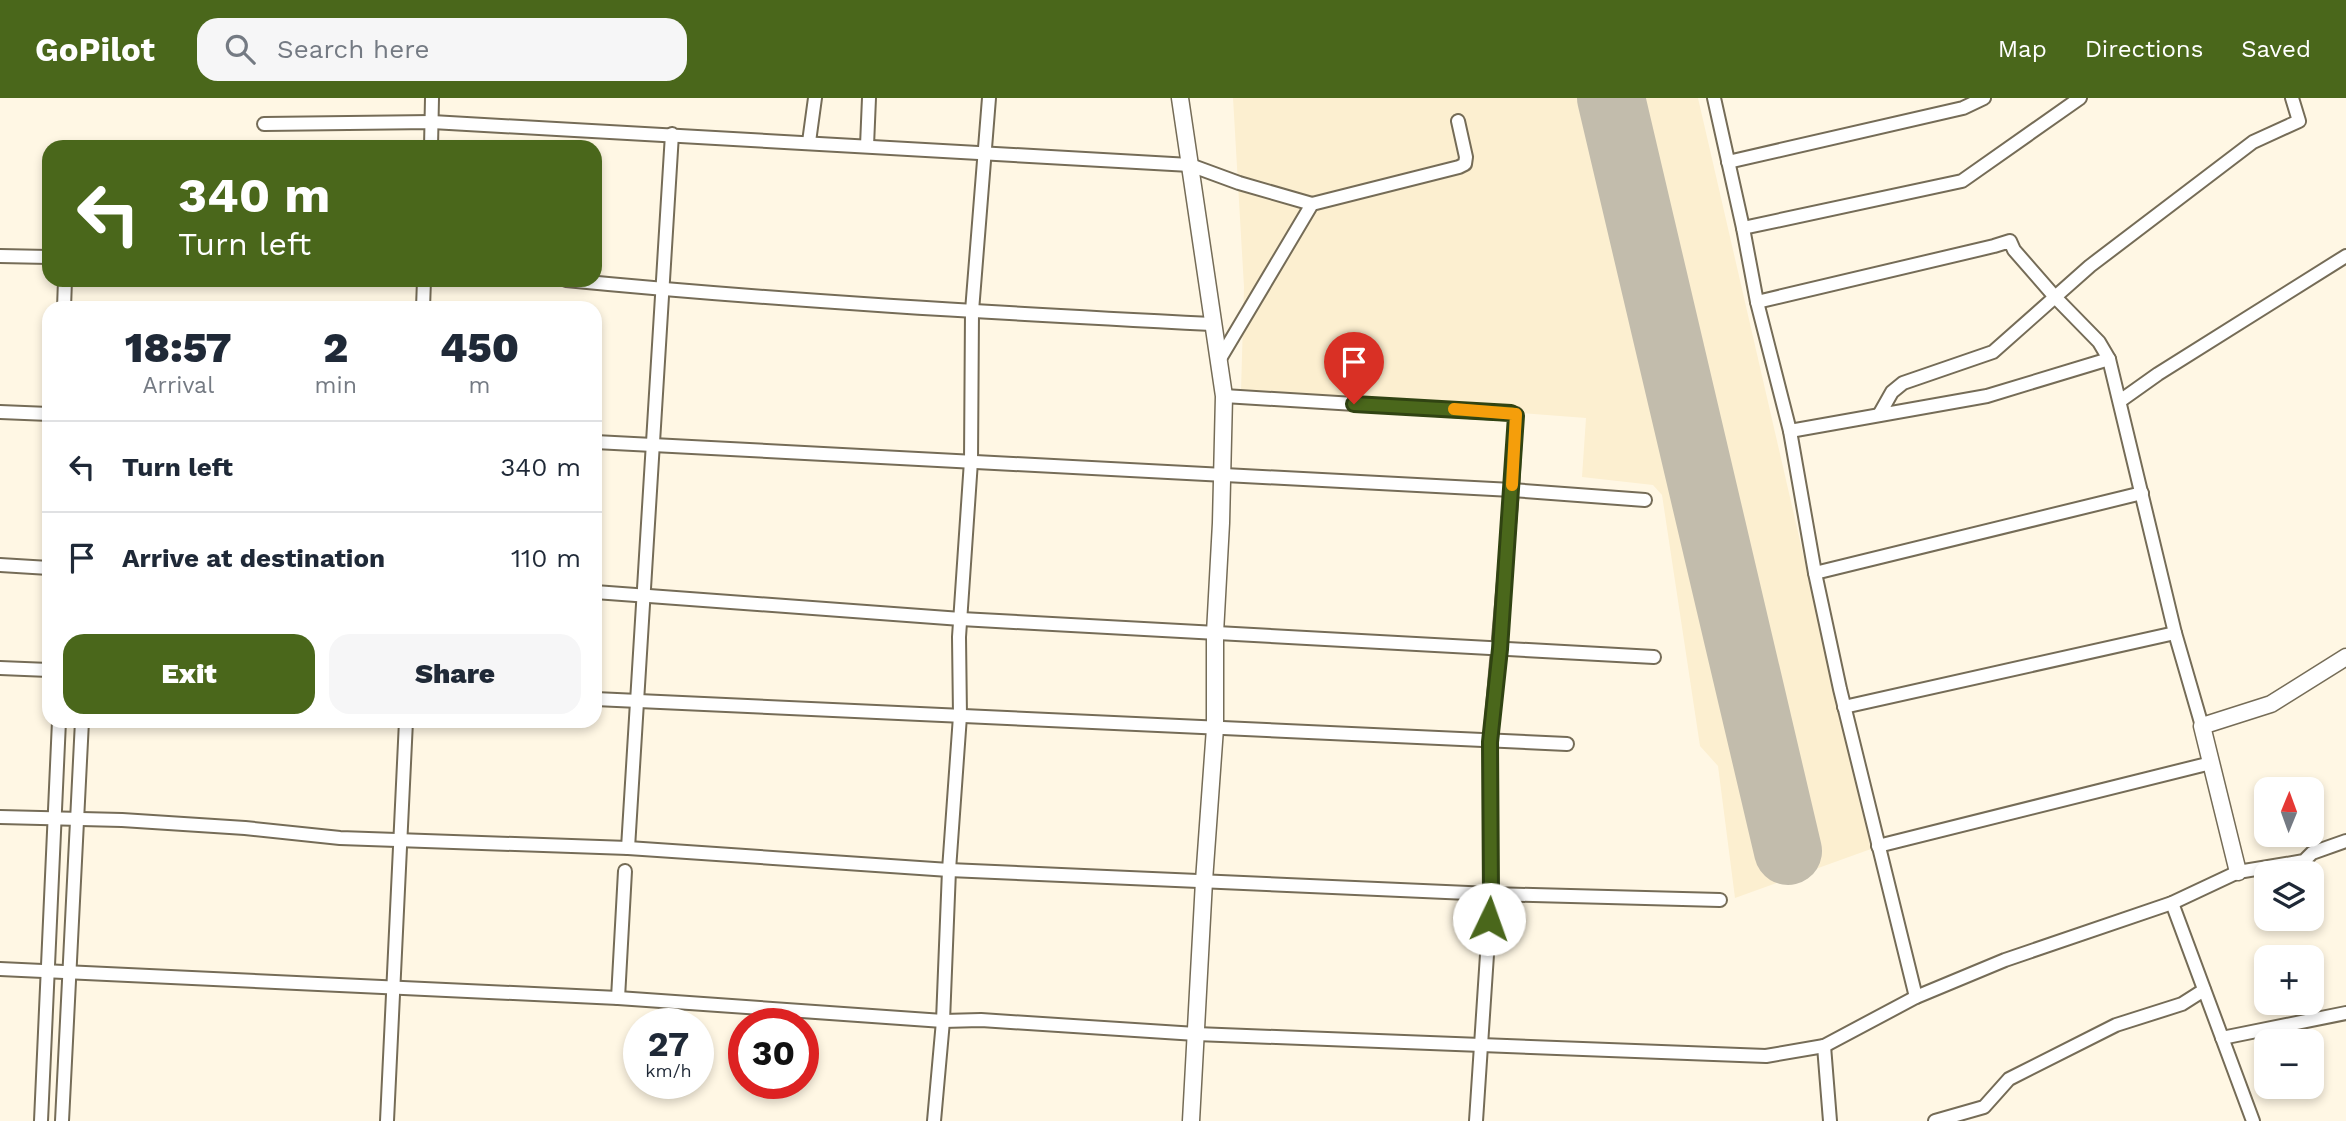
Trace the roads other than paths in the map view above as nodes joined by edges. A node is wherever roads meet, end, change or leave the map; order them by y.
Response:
1 (432, 98) edge
2 (815, 98) edge
3 (869, 98) edge
4 (989, 98) edge
5 (1180, 98) edge
6 (1714, 98) edge
7 (1984, 98) edge
8 (2080, 98) edge
9 (2292, 98) edge
10 (1458, 121) dead end
11 (432, 122) junction
12 (264, 124) dead end
13 (672, 134) junction
14 (431, 140) edge
15 (809, 142) junction
16 (867, 146) junction
17 (985, 154) junction
18 (1728, 162) junction
19 (1190, 165) junction
20 (1312, 204) junction
21 (1743, 228) junction
22 (0, 256) edge
23 (2346, 256) edge
24 (42, 257) edge
25 (602, 283) edge
26 (662, 289) junction
27 (2055, 297) junction
28 (1756, 302) junction
29 (972, 312) junction
30 (1212, 324) junction
31 (2109, 359) junction
32 (1217, 362) junction
33 (1224, 396) junction
34 (2120, 401) junction
35 (0, 412) edge
36 (42, 414) edge
37 (1879, 415) junction
38 (1790, 431) junction
39 (602, 442) edge
40 (654, 444) junction
41 (971, 461) junction
42 (1223, 475) junction
43 (1512, 491) junction
44 (2142, 493) junction
45 (1645, 500) dead end
46 (0, 565) edge
47 (42, 568) edge
48 (1815, 573) junction
49 (602, 592) edge
50 (645, 595) junction
51 (961, 619) junction
52 (1215, 633) junction
53 (2175, 633) junction
54 (1500, 649) junction
55 (1654, 657) dead end
56 (2346, 657) edge
57 (0, 668) edge
58 (42, 670) edge
59 (602, 699) edge
60 (638, 700) junction
61 (1844, 707) junction
62 (960, 716) junction
63 (2202, 726) junction
64 (59, 728) edge
65 (82, 728) edge
66 (406, 728) edge
67 (1216, 728) junction
68 (1490, 742) junction
69 (1567, 744) dead end
70 (2211, 763) junction
71 (0, 817) edge
72 (53, 819) junction
73 (76, 819) junction
74 (399, 839) junction
75 (2346, 841) edge
76 (1878, 846) junction
77 (628, 848) junction
78 (949, 870) junction
79 (625, 871) dead end
80 (2238, 872) junction
81 (1204, 881) junction
82 (1491, 894) junction
83 (1720, 900) dead end
84 (2172, 903) junction
85 (0, 969) edge
86 (48, 971) junction
87 (69, 972) junction
88 (394, 987) junction
89 (2204, 990) junction
90 (1916, 997) junction
91 (618, 998) junction
92 (2346, 1013) edge
93 (943, 1021) junction
94 (1196, 1034) junction
95 (2222, 1038) junction
96 (1480, 1044) junction
97 (1824, 1046) junction
98 (41, 1121) edge
99 (62, 1121) edge
100 (387, 1121) edge
101 (934, 1121) edge
102 (1191, 1121) edge
103 (1476, 1121) edge
104 (1830, 1121) edge
105 (1935, 1121) edge
106 (2253, 1121) edge

1 - 11 street
2 - 15 street
3 - 16 street
4 - 17 street
5 - 19 street
6 - 18 street
7 - 18 street
8 - 21 street
9 - 27 street
10 - 20 street
11 - 12 street
11 - 13 street
11 - 14 street
13 - 15 street
13 - 26 street
15 - 16 street
16 - 17 street
17 - 19 street
17 - 29 street
18 - 21 street
19 - 20 street
19 - 30 street
20 - 32 street
21 - 28 street
22 - 24 street
23 - 34 street
25 - 26 street
26 - 29 street
26 - 40 street
27 - 28 street
27 - 31 street
27 - 37 street
28 - 38 street
29 - 30 street
29 - 41 street
30 - 32 street
31 - 34 street
31 - 37 street
32 - 33 street
33 - 42 street
33 - 43 street
34 - 44 street
35 - 36 street
37 - 38 street
38 - 48 street
39 - 40 street
40 - 41 street
40 - 50 street
41 - 42 street
41 - 51 street
42 - 43 street
42 - 52 street
43 - 45 street
43 - 54 street
44 - 48 street
44 - 53 street
46 - 47 street
48 - 61 street
49 - 50 street
50 - 51 street
50 - 60 street
51 - 52 street
51 - 62 street
52 - 54 street
52 - 67 street
53 - 61 street
53 - 63 street
54 - 55 street
54 - 68 street
56 - 63 street
57 - 58 street
59 - 60 street
60 - 62 street
60 - 77 street
61 - 76 street
62 - 67 street
62 - 78 street
63 - 70 street
64 - 72 street
65 - 73 street
66 - 74 street
67 - 68 street
67 - 81 street
68 - 69 street
68 - 82 street
70 - 76 street
70 - 80 street
71 - 72 street
72 - 73 street
72 - 86 street
73 - 74 street
73 - 87 street
74 - 77 street
74 - 88 street
75 - 80 street
76 - 90 street
77 - 78 street
78 - 81 street
78 - 93 street
79 - 91 street
80 - 84 street
81 - 82 street
81 - 94 street
82 - 83 street
82 - 96 street
84 - 89 street
84 - 90 street
85 - 86 street
86 - 87 street
86 - 98 street
87 - 88 street
87 - 99 street
88 - 91 street
88 - 100 street
89 - 95 street
89 - 105 street
90 - 97 street
91 - 93 street
92 - 95 street
93 - 94 street
93 - 101 street
94 - 96 street
94 - 102 street
95 - 106 street
96 - 97 street
96 - 103 street
97 - 104 street

